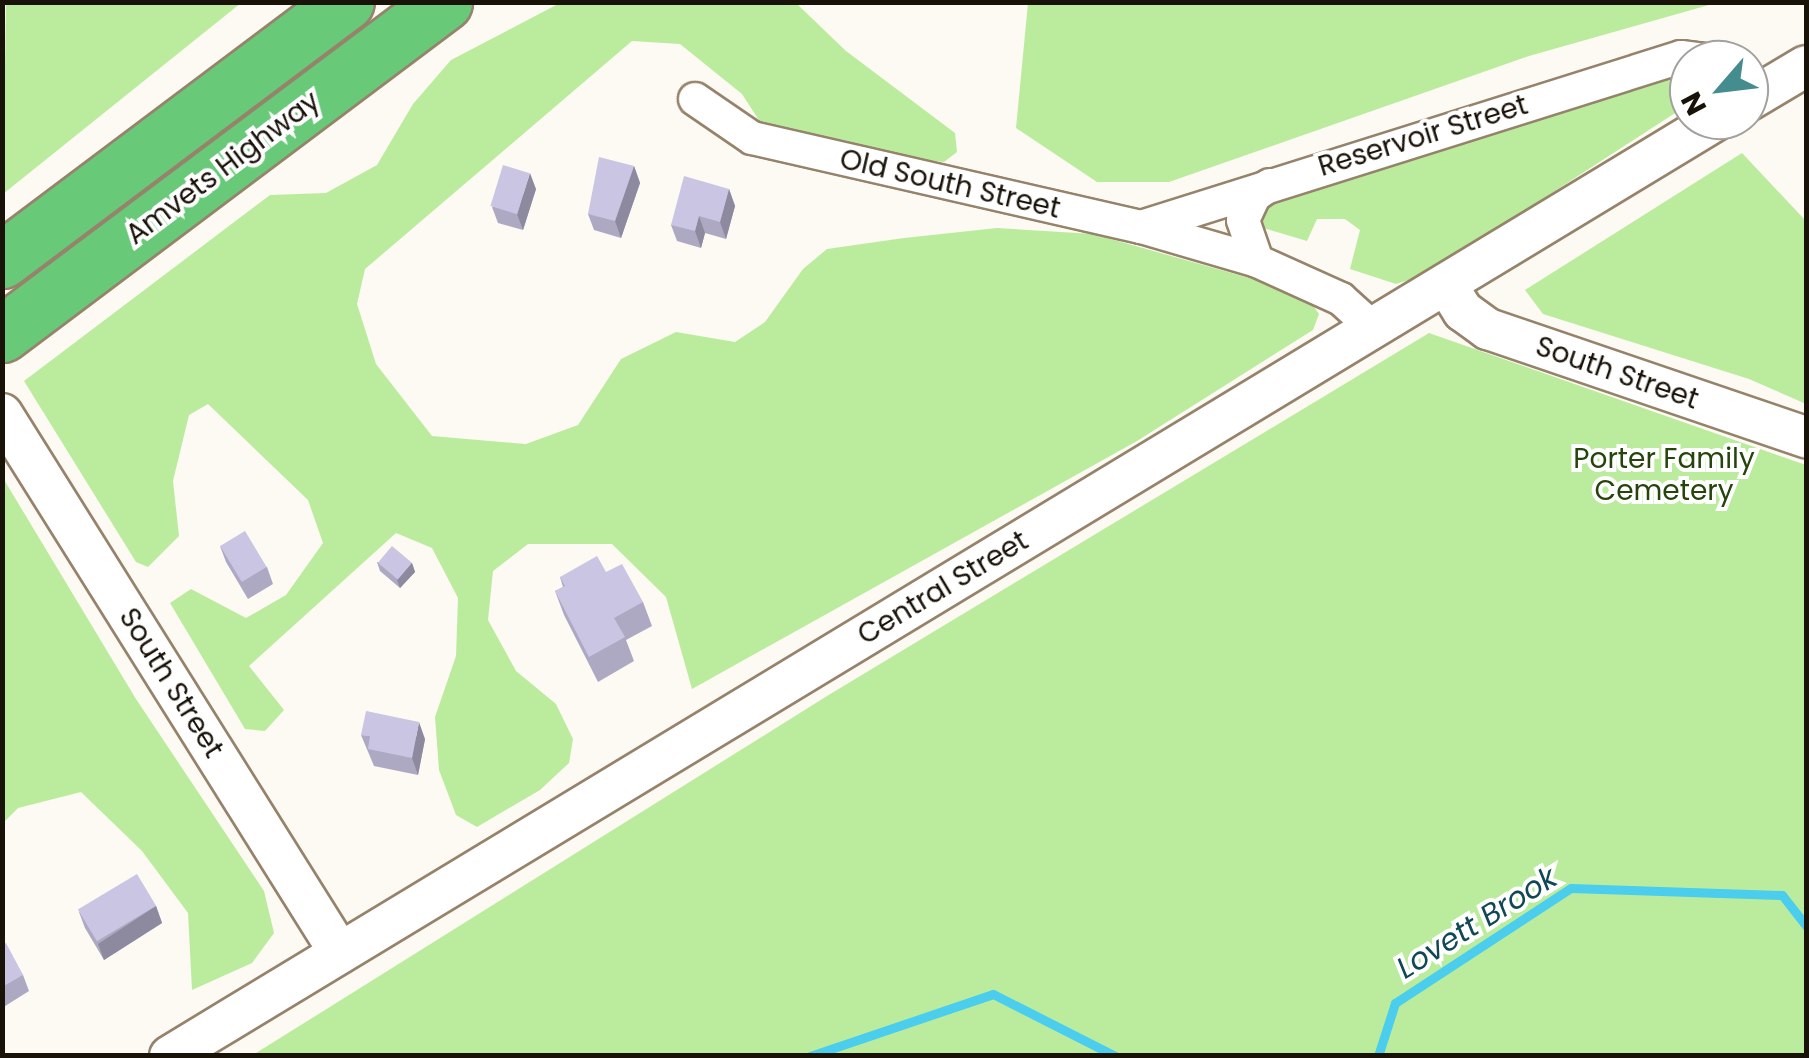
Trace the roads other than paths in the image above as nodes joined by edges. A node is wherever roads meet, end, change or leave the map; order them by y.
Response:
1 (346, 2) edge
2 (444, 2) edge
3 (1669, 61) edge
4 (1806, 66) edge
5 (1769, 86) edge
6 (695, 99) dead end
7 (1683, 140) edge
8 (1272, 184) junction
9 (1141, 227) junction
10 (6, 257) edge
11 (1257, 261) junction
12 (1446, 284) junction
13 (22, 320) edge
14 (1373, 328) junction
15 (2, 414) edge
16 (1806, 437) edge
17 (340, 953) junction
18 (170, 1056) edge

1 - 10 highway
2 - 13 highway, Amvets Highway
3 - 8 street, Reservoir Street
4 - 5 street
6 - 9 street, Old South Street
7 - 12 street, Central Street
8 - 9 street, Reservoir Street
8 - 11 street
9 - 11 street, Old South Street
11 - 14 street
12 - 14 street, Central Street
12 - 16 street, South Street
14 - 17 street, Central Street
15 - 17 street, South Street
17 - 18 street, Central Street

